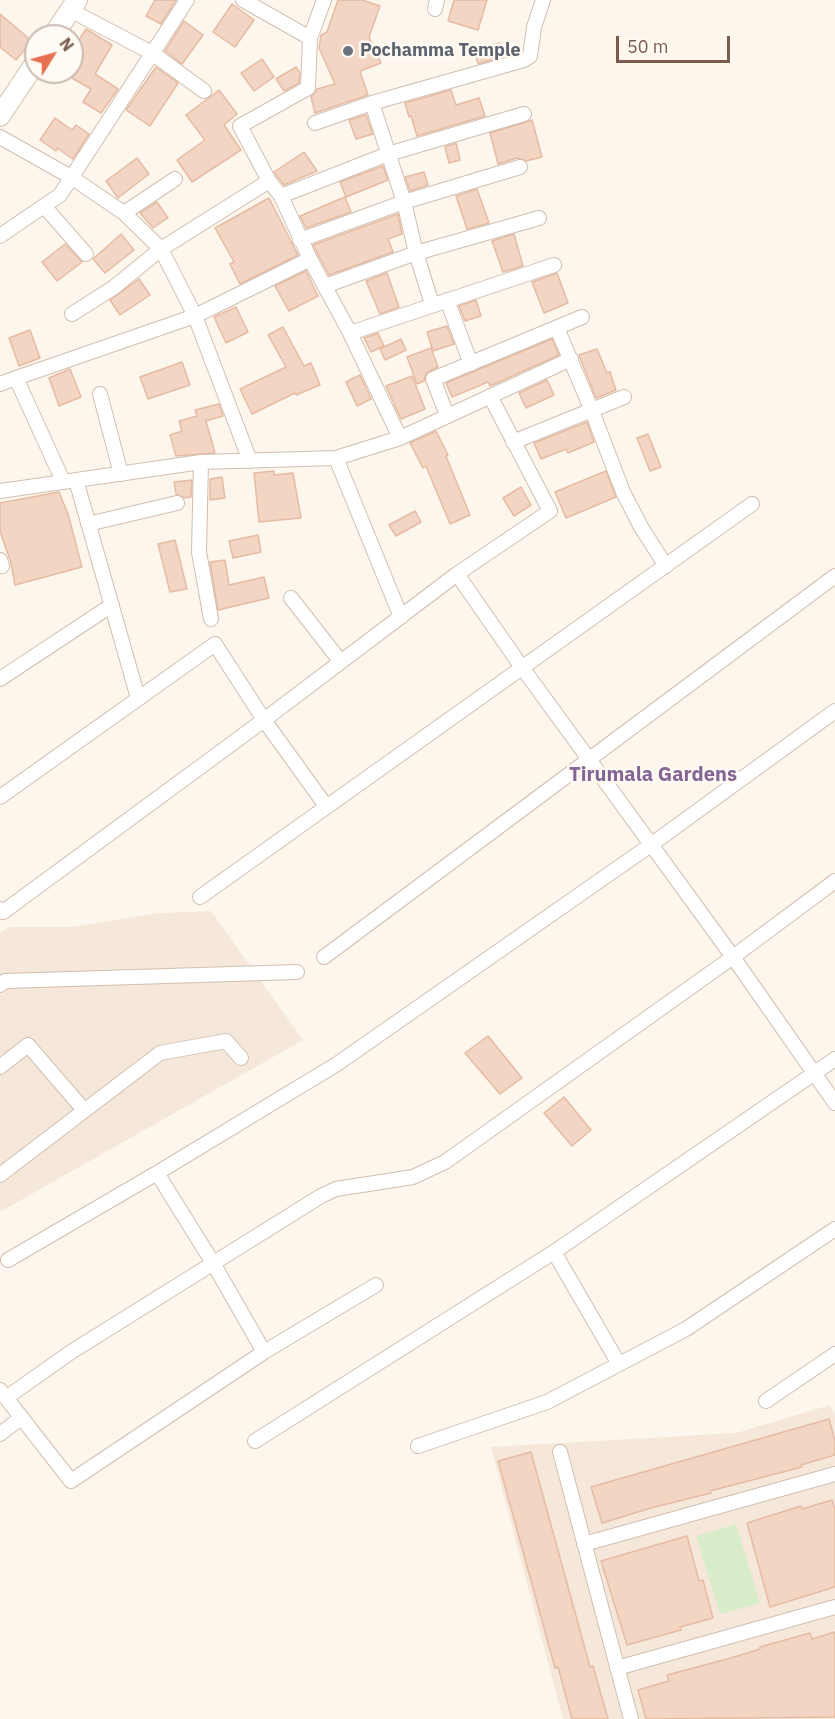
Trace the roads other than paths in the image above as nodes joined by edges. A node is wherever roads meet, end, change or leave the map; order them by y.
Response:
1 (187, 0) edge
2 (243, 0) edge
3 (324, 0) edge
4 (543, 0) edge
5 (74, 5) edge
6 (61, 24) edge
7 (310, 38) junction
8 (152, 53) junction
9 (24, 80) edge
10 (204, 90) dead end
11 (372, 103) junction
12 (524, 114) dead end
13 (0, 116) edge
14 (315, 123) dead end
15 (0, 137) edge
16 (388, 154) junction
17 (520, 167) dead end
18 (71, 177) junction
19 (175, 179) dead end
20 (269, 181) junction
21 (281, 196) junction
22 (404, 202) junction
23 (44, 206) junction
24 (124, 213) junction
25 (539, 218) dead end
26 (0, 236) edge
27 (300, 240) junction
28 (160, 249) junction
29 (416, 253) junction
30 (86, 254) dead end
31 (310, 259) junction
32 (554, 265) dead end
33 (325, 285) junction
34 (447, 300) junction
35 (432, 304) junction
36 (72, 314) dead end
37 (195, 316) junction
38 (582, 317) dead end
39 (556, 328) junction
40 (350, 333) junction
41 (571, 359) junction
42 (471, 364) junction
43 (16, 378) junction
44 (0, 384) edge
45 (100, 394) dead end
46 (490, 396) junction
47 (624, 397) dead end
48 (592, 411) junction
49 (447, 415) junction
50 (400, 438) junction
51 (513, 442) junction
52 (336, 458) junction
53 (250, 461) junction
54 (201, 462) junction
55 (121, 474) junction
56 (70, 481) junction
57 (0, 491) edge
58 (177, 503) dead end
59 (752, 504) dead end
60 (88, 524) junction
61 (666, 566) junction
62 (457, 574) junction
63 (835, 576) edge
64 (291, 598) dead end
65 (112, 605) junction
66 (401, 617) junction
67 (211, 619) dead end
68 (341, 662) junction
69 (521, 666) junction
70 (0, 679) edge
71 (138, 698) junction
72 (835, 711) edge
73 (264, 720) junction
74 (589, 759) junction
75 (0, 797) edge
76 (326, 806) junction
77 (652, 844) junction
78 (835, 882) edge
79 (201, 897) dead end
80 (0, 909) edge
81 (324, 957) dead end
82 (733, 957) junction
83 (297, 972) dead end
84 (2, 980) edge
85 (241, 1058) dead end
86 (835, 1059) edge
87 (0, 1067) edge
88 (814, 1073) junction
89 (835, 1103) edge
90 (84, 1110) junction
91 (157, 1173) junction
92 (0, 1175) edge
93 (835, 1229) edge
94 (554, 1252) junction
95 (8, 1260) dead end
96 (213, 1263) junction
97 (376, 1285) dead end
98 (264, 1352) junction
99 (835, 1354) edge
100 (619, 1364) junction
101 (3, 1394) edge
102 (766, 1401) dead end
103 (21, 1418) junction
104 (0, 1434) edge
105 (255, 1441) dead end
106 (418, 1446) dead end
107 (560, 1452) dead end
108 (835, 1474) edge
109 (584, 1544) junction
110 (835, 1607) edge
111 (617, 1668) junction
112 (631, 1719) edge

1 - 8 street
2 - 7 street
3 - 7 street
4 - 11 street
5 - 6 street
5 - 8 street
7 - 20 street
8 - 10 street
8 - 18 street
9 - 13 street
11 - 14 street
11 - 16 street
12 - 16 street
15 - 18 street
16 - 21 street
16 - 22 street
17 - 22 street
18 - 23 street
18 - 24 street
19 - 24 street
20 - 21 street
20 - 28 street
21 - 27 street
22 - 27 street
22 - 29 street
23 - 26 street
23 - 30 street
24 - 28 street
25 - 29 street
27 - 31 street
28 - 36 street
28 - 37 street
29 - 33 street
29 - 35 street
31 - 33 street
31 - 37 street
32 - 34 street
33 - 40 street
34 - 35 street
34 - 42 street
35 - 40 street
37 - 43 street
37 - 53 street
38 - 39 street
39 - 41 street
39 - 42 street
40 - 50 street
41 - 46 street
41 - 48 street
42 - 49 street
43 - 44 street
43 - 56 street
45 - 55 street
46 - 49 street
46 - 51 street
47 - 48 street
48 - 51 street
48 - 61 street
49 - 50 street
50 - 52 street
51 - 62 street
52 - 53 street
52 - 66 street
53 - 54 street
54 - 55 street
54 - 67 street
55 - 56 street
56 - 57 street
56 - 60 street
58 - 60 street
59 - 61 street
60 - 65 street
61 - 69 street
62 - 66 street
62 - 69 street
63 - 74 street
64 - 68 street
65 - 70 street
65 - 71 street
66 - 68 street
68 - 73 street
69 - 74 street
69 - 76 street
71 - 73 street
71 - 75 street
72 - 77 street
73 - 76 street
73 - 80 street
74 - 77 street
74 - 81 street
76 - 79 street
77 - 82 street
77 - 91 street
78 - 82 street
82 - 88 street
82 - 96 street
83 - 84 street
85 - 90 street
86 - 88 street
87 - 90 street
88 - 89 street
88 - 94 street
90 - 92 street
91 - 95 street
91 - 96 street
93 - 100 street
94 - 100 street
94 - 105 street
96 - 98 street
96 - 101 street
97 - 98 street
98 - 103 street
99 - 102 street
100 - 106 street
101 - 103 street
103 - 104 street
107 - 109 street
108 - 109 street
109 - 111 street
110 - 111 street
111 - 112 street

